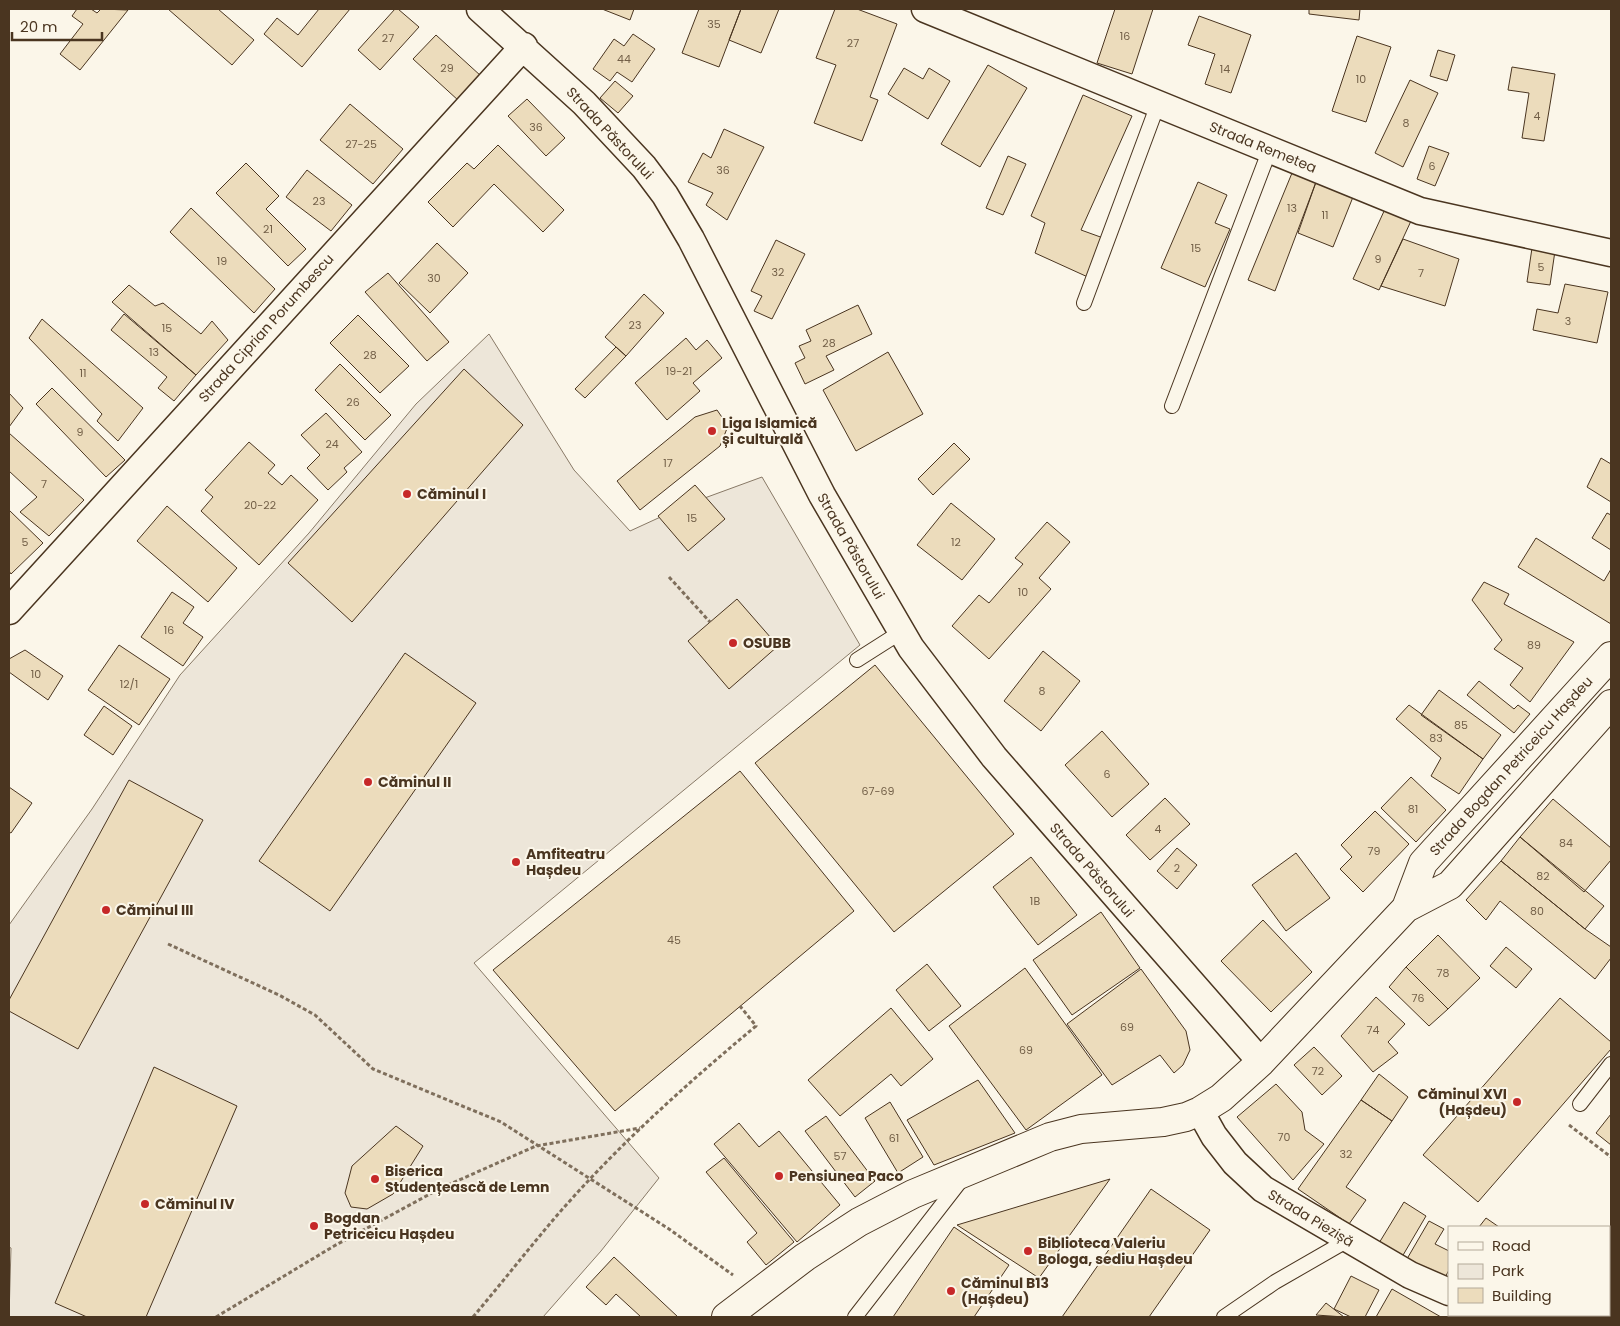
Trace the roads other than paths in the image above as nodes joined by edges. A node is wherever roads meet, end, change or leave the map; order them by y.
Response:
1 (480, 9) edge
2 (925, 9) edge
3 (524, 46) junction
4 (1158, 104) junction
5 (1270, 149) junction
6 (1611, 253) edge
7 (1084, 303) dead end
8 (1172, 406) dead end
9 (9, 611) edge
10 (901, 632) junction
11 (1611, 656) edge
12 (857, 660) dead end
13 (1611, 704) edge
14 (1406, 908) junction
15 (1261, 1062) junction
16 (1611, 1064) edge
17 (1580, 1104) road end
18 (1200, 1111) junction
19 (968, 1171) junction
20 (1348, 1240) junction
21 (1448, 1292) edge
22 (726, 1317) edge
23 (855, 1317) edge
24 (1224, 1317) edge

1 - 3 street, Strada Păstorului
2 - 4 street, Strada Remetea
3 - 9 street, Strada Ciprian Porumbescu
3 - 10 street, Strada Păstorului
4 - 5 street, Strada Remetea
4 - 7 lane
5 - 6 street, Strada Remetea
5 - 8 lane
10 - 12 lane
10 - 15 street, Strada Păstorului
11 - 14 street, Strada Bogdan Petriceicu Hașdeu
13 - 14 street, Strada Bogdan Petriceicu Hașdeu
14 - 15 street, Strada Bogdan Petriceicu Hașdeu
15 - 18 street, Strada Bogdan Petriceicu Hașdeu
16 - 17 lane
18 - 19 street, Strada Bogdan Petriceicu Hașdeu
18 - 20 street, Strada Piezișă
19 - 22 street, Strada Bogdan Petriceicu Hașdeu
19 - 23 lane
20 - 21 street, Strada Piezișă
20 - 24 lane

